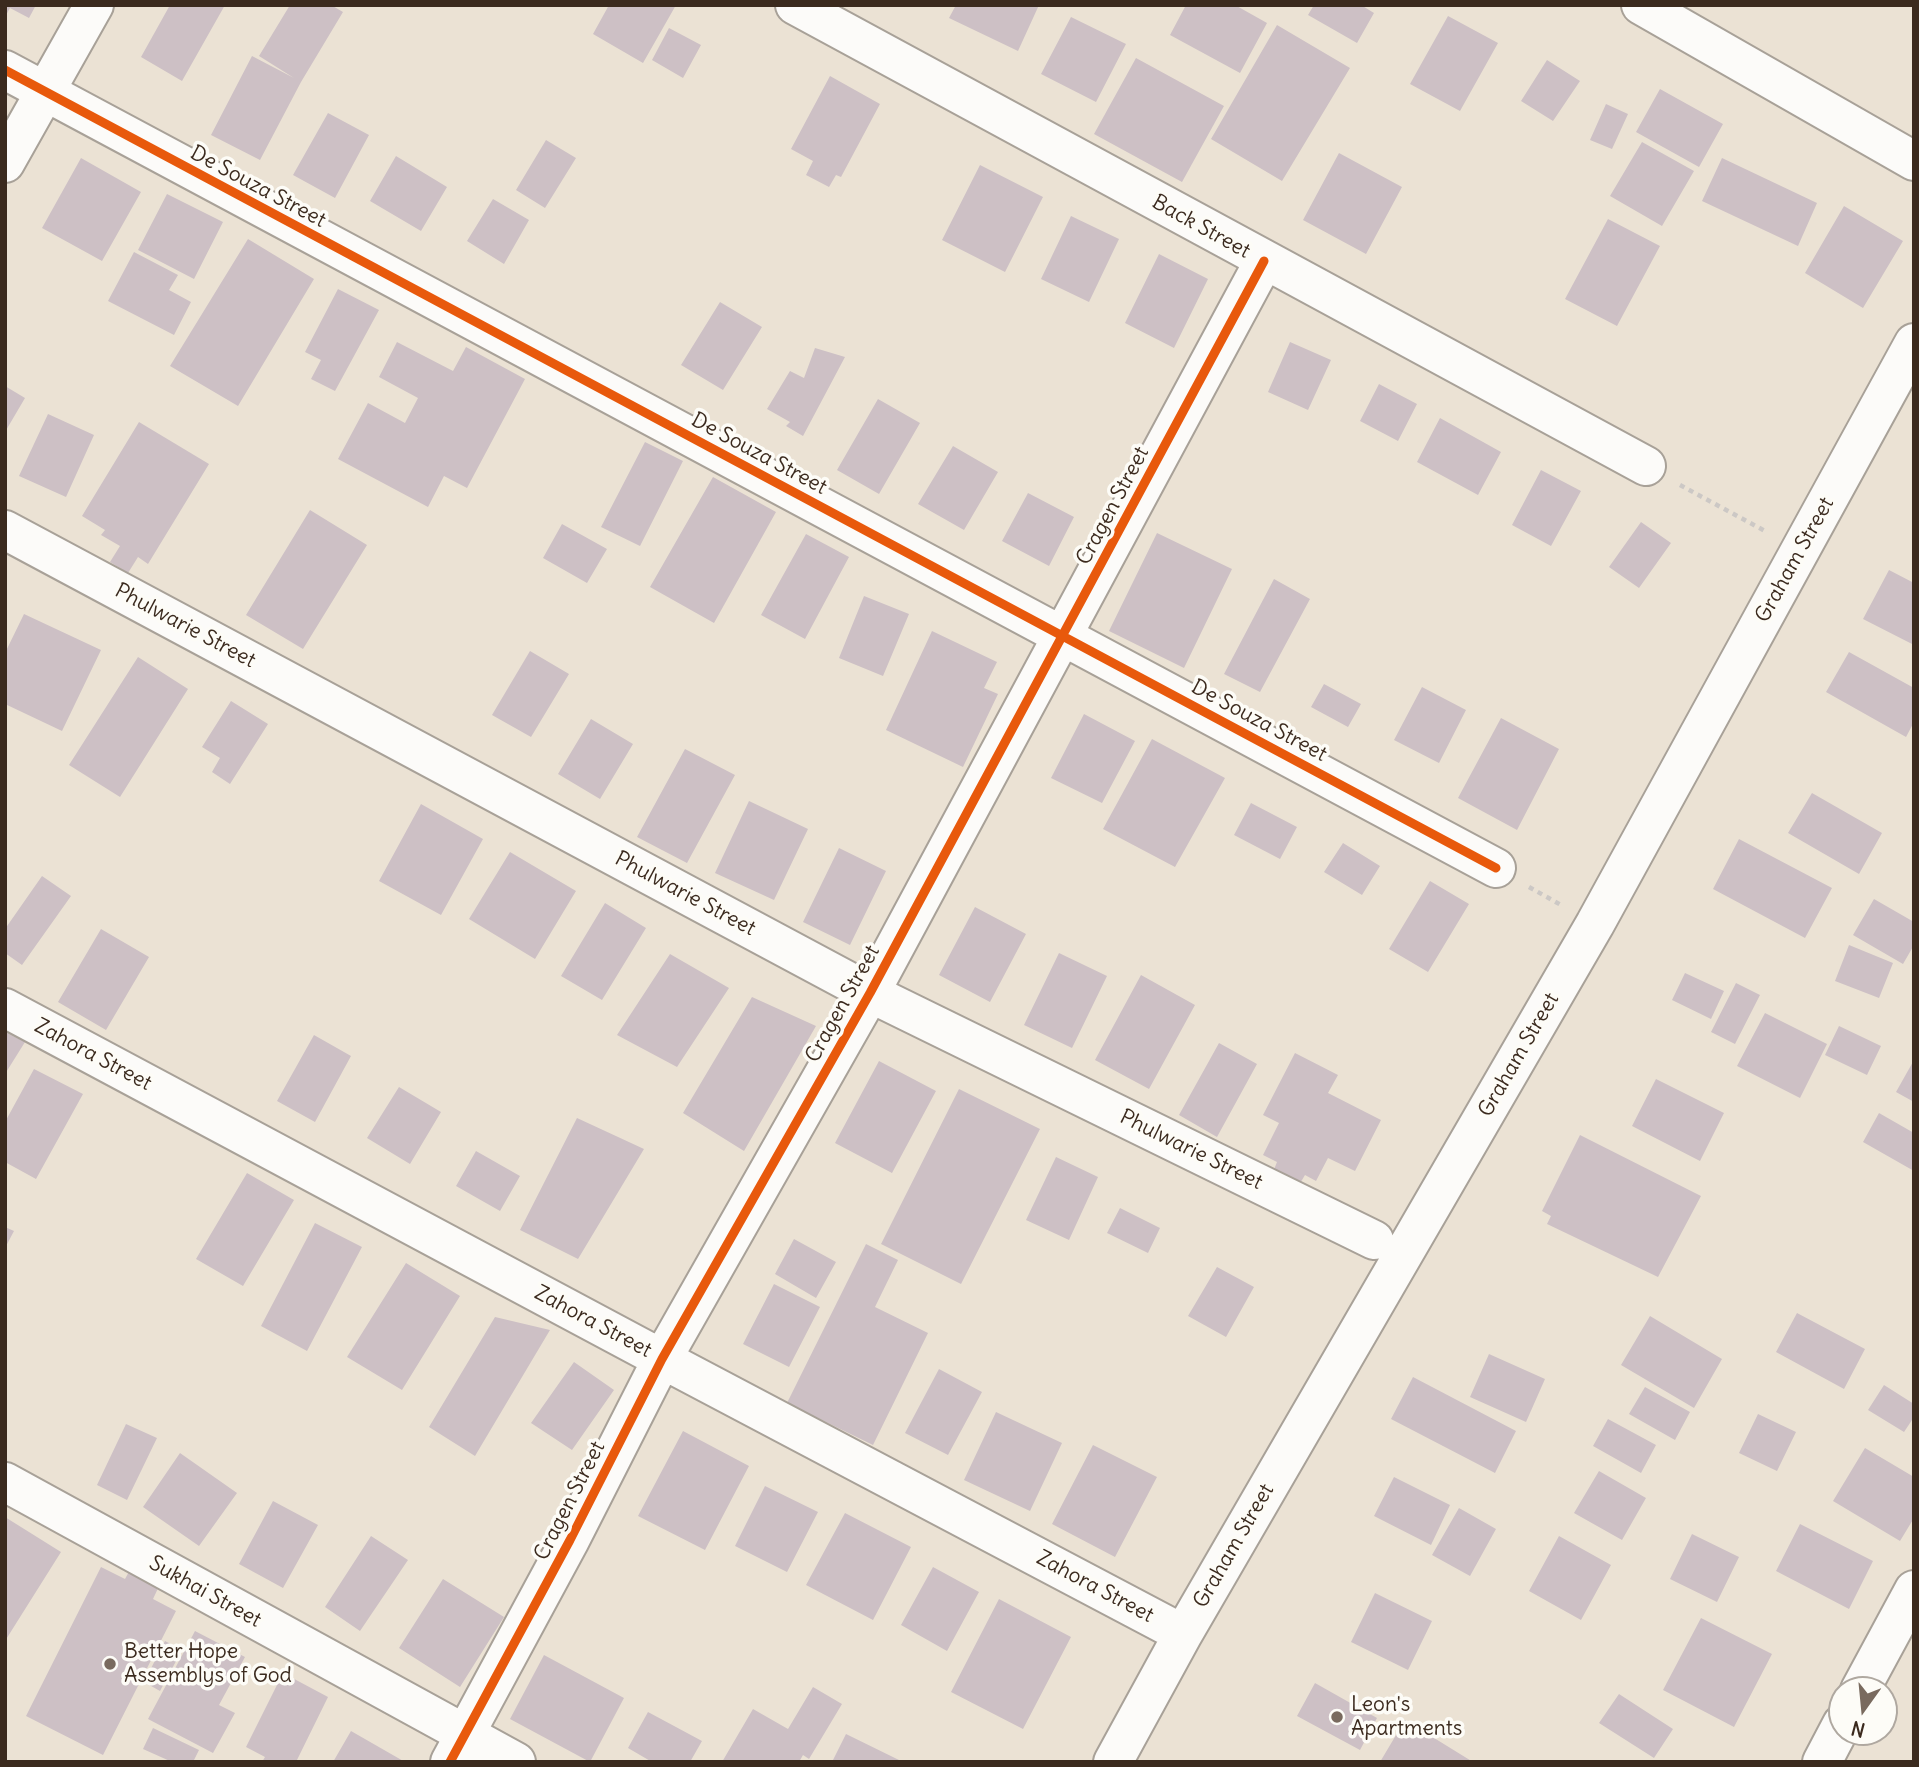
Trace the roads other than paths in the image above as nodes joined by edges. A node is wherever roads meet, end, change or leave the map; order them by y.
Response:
1 (94, 5) edge
2 (795, 5) edge
3 (1641, 5) edge
4 (5, 70) edge
5 (44, 93) junction
6 (1914, 161) edge
7 (5, 163) edge
8 (1264, 261) junction
9 (1914, 343) edge
10 (1646, 466) road end
11 (5, 530) edge
12 (1063, 636) junction
13 (1496, 868) road end
14 (870, 993) junction
15 (5, 1007) edge
16 (1374, 1240) dead end
17 (662, 1359) junction
18 (5, 1482) edge
19 (1914, 1590) edge
20 (1183, 1634) junction
21 (1868, 1676) edge
22 (1830, 1746) edge
23 (457, 1747) edge
24 (516, 1762) edge
25 (1113, 1762) edge
26 (1822, 1762) edge

1 - 5 street
2 - 8 street, Back Street
3 - 6 street
4 - 5 street, De Souza Street
5 - 7 street
5 - 12 street, De Souza Street
8 - 10 street, Back Street
8 - 12 street, Cragen Street
9 - 20 street, Graham Street
11 - 14 street, Phulwarie Street
12 - 13 street, De Souza Street
12 - 14 street, Cragen Street
14 - 16 street, Phulwarie Street
14 - 17 street, Cragen Street
15 - 17 street, Zahora Street
17 - 20 street, Zahora Street
17 - 23 street, Cragen Street
18 - 23 street, Sukhai Street
19 - 21 street
20 - 25 street, Graham Street
22 - 26 street
23 - 24 street, Sukhai Street

